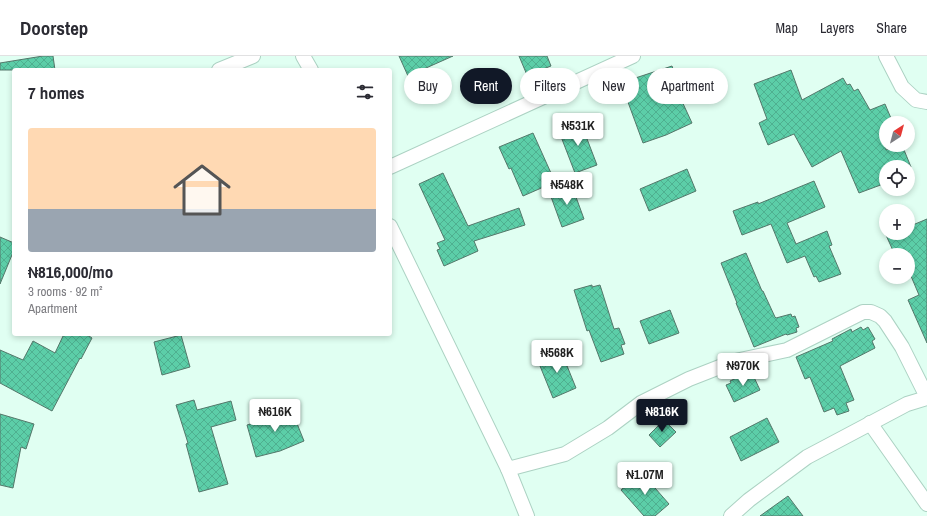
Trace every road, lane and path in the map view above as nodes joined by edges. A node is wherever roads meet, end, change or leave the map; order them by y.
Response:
1 (253, 56) edge
2 (303, 56) edge
3 (633, 56) edge
4 (886, 56) edge
5 (224, 68) edge
6 (309, 68) edge
7 (927, 102) edge
8 (392, 166) edge
9 (392, 230) edge
10 (927, 398) edge
11 (870, 423) junction
12 (508, 470) junction
13 (927, 504) edge
14 (526, 516) edge
15 (731, 516) edge

1 - 5 street
2 - 6 street
3 - 8 street
4 - 7 street
9 - 12 street
10 - 11 street
10 - 12 street
11 - 13 street
11 - 15 street
12 - 14 street

